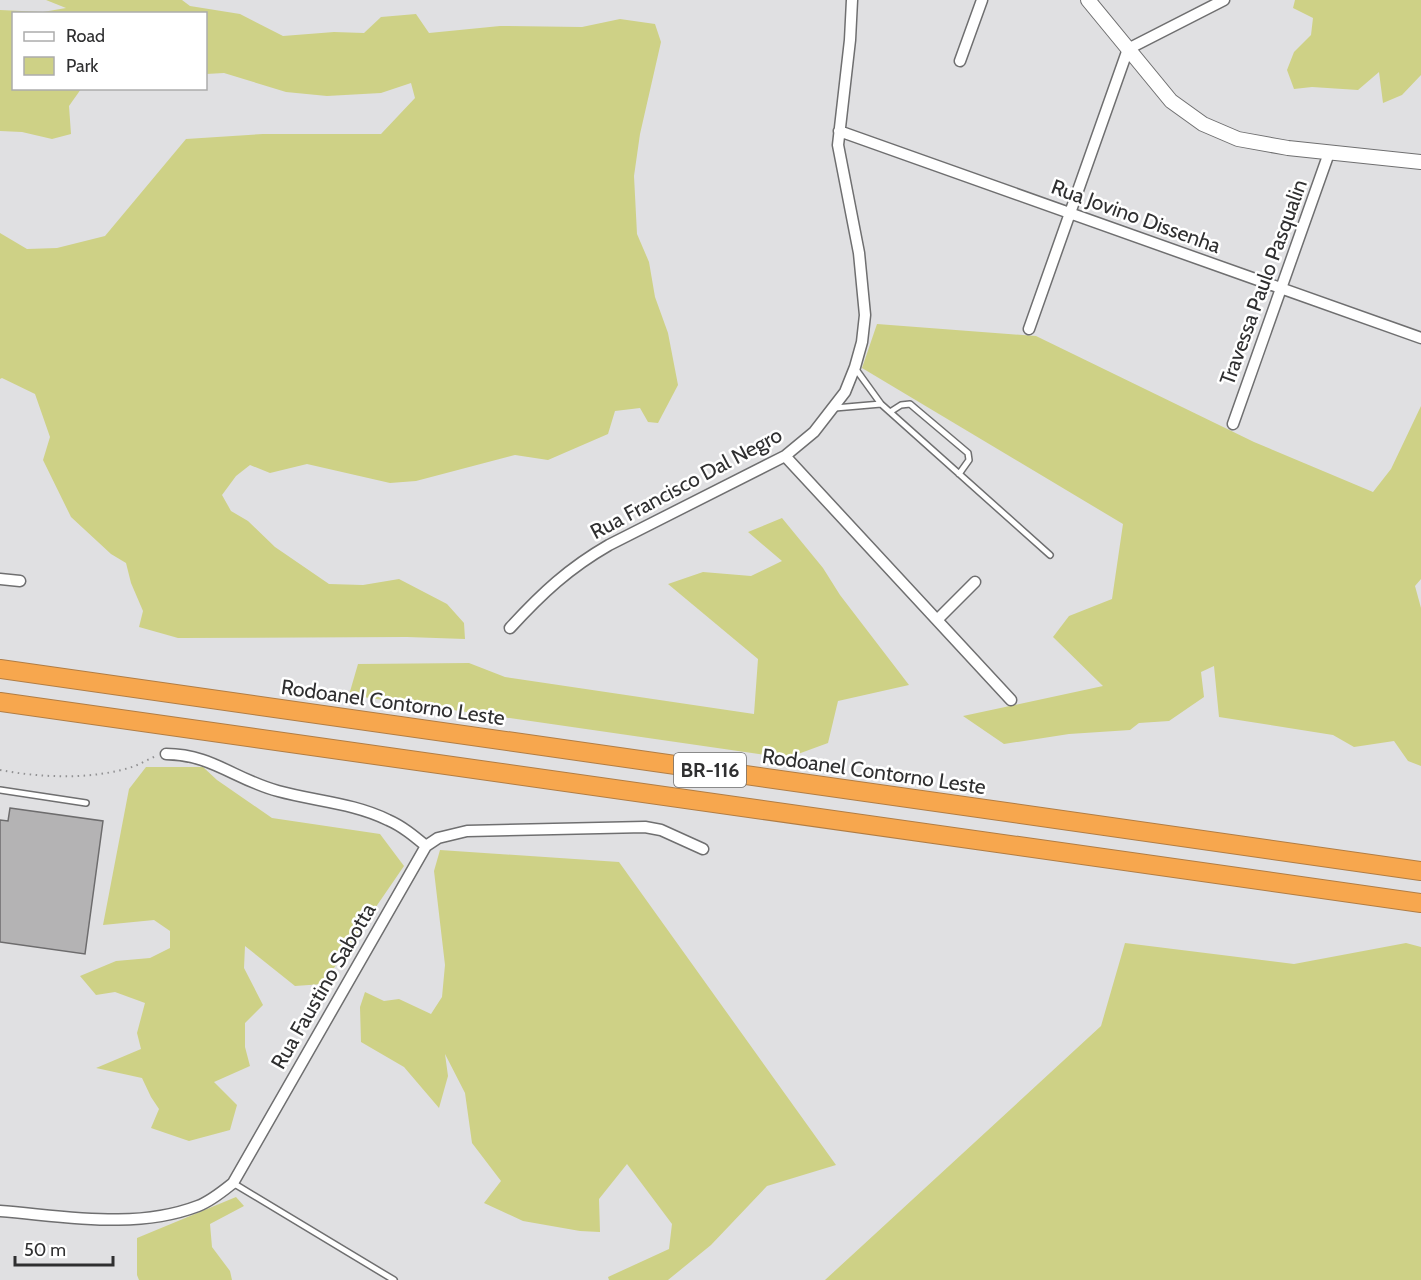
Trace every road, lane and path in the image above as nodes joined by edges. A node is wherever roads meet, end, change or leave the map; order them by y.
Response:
1 (852, 0) edge
2 (982, 0) edge
3 (1088, 0) edge
4 (1224, 0) edge
5 (1128, 49) junction
6 (960, 61) dead end
7 (839, 131) junction
8 (1329, 153) junction
9 (1421, 162) edge
10 (1070, 214) junction
11 (1281, 288) junction
12 (1029, 328) dead end
13 (1421, 338) edge
14 (855, 367) junction
15 (881, 404) junction
16 (832, 409) junction
17 (890, 412) junction
18 (1233, 424) dead end
19 (785, 456) junction
20 (959, 474) junction
21 (1050, 555) dead end
22 (0, 579) edge
23 (20, 581) dead end
24 (975, 582) dead end
25 (937, 620) junction
26 (510, 628) dead end
27 (0, 669) edge
28 (1011, 700) dead end
29 (0, 702) edge
30 (166, 754) joint
31 (0, 770) edge
32 (0, 790) edge
33 (86, 803) dead end
34 (426, 846) junction
35 (703, 849) dead end
36 (1421, 868) edge
37 (1421, 903) edge
38 (233, 1183) junction
39 (0, 1211) edge
40 (394, 1280) edge

1 - 7 street, Rua Francisco Dal Negro
2 - 6 street
3 - 5 street
4 - 5 street
5 - 8 street
5 - 10 street
7 - 10 street, Rua Jovino Dissenha
7 - 14 street, Rua Francisco Dal Negro
8 - 9 street
8 - 11 street, Travessa Paulo Pasqualin
10 - 11 street, Rua Jovino Dissenha
10 - 12 street
11 - 13 street, Rua Jovino Dissenha
11 - 18 street, Travessa Paulo Pasqualin
14 - 15 lane
14 - 16 street, Rua Francisco Dal Negro
15 - 16 lane
15 - 17 lane
16 - 19 street, Rua Francisco Dal Negro
17 - 20 lane
17 - 20 lane
19 - 25 street
19 - 26 street, Rua Francisco Dal Negro
20 - 21 lane
22 - 23 street
24 - 25 street
25 - 28 street
27 - 36 highway, Rodoanel Contorno Leste / BR-116
29 - 37 highway, BR-116
30 - 31 path
30 - 34 street
32 - 33 lane
34 - 35 street
34 - 38 street, Rua Faustino Sabotta
38 - 39 street, Rua Faustino Sabotta
38 - 40 lane

